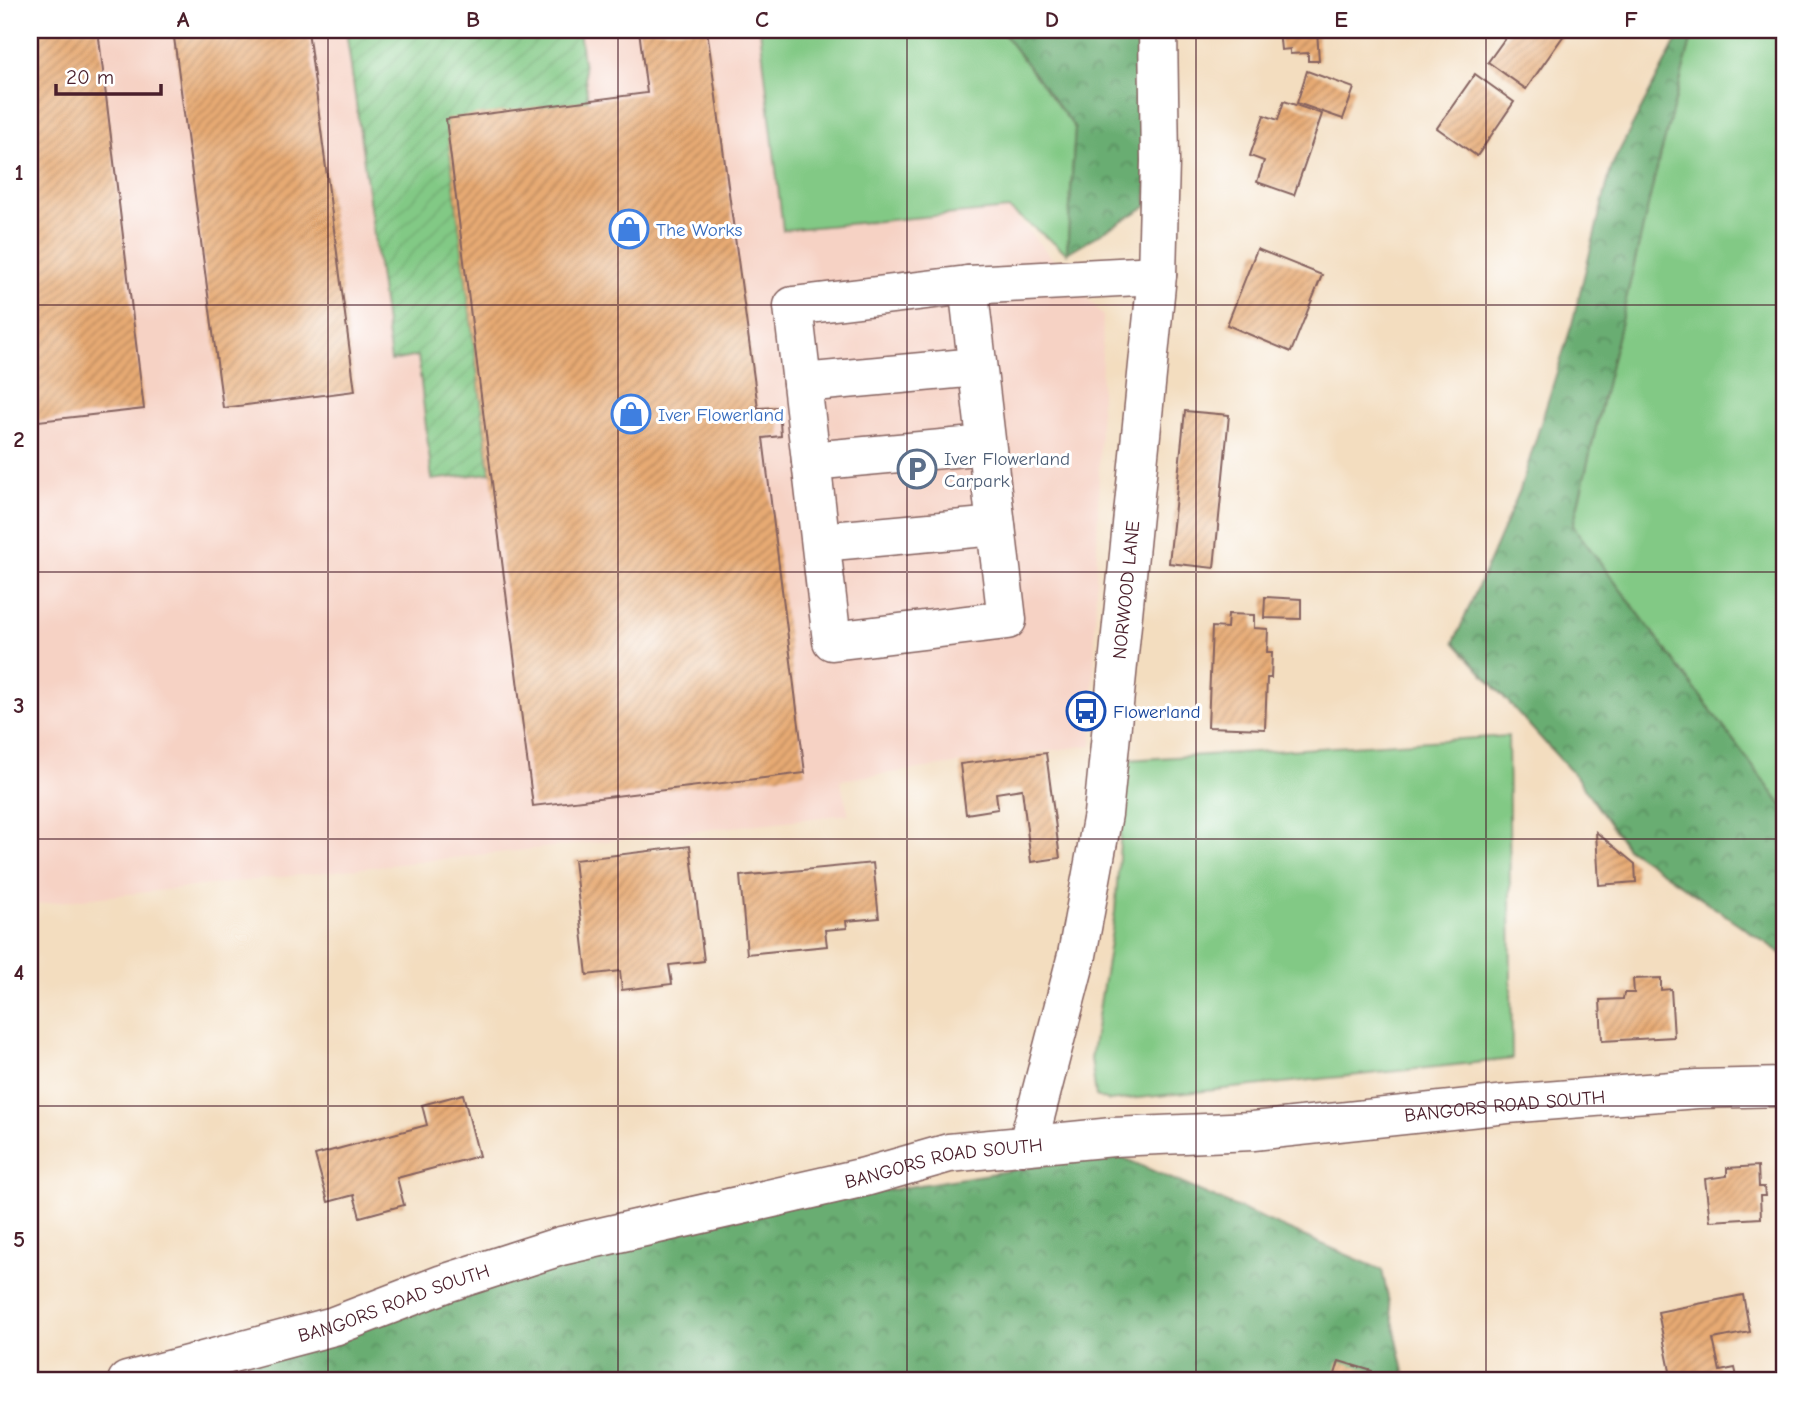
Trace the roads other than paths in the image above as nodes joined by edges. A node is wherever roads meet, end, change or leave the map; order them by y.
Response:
1 (1158, 30) edge
2 (1157, 275) junction
3 (968, 285) junction
4 (977, 367) junction
5 (802, 383) junction
6 (986, 445) junction
7 (811, 461) junction
8 (996, 526) junction
9 (821, 542) junction
10 (1784, 1087) edge
11 (1028, 1144) junction
12 (127, 1381) edge

1 - 2 street, NORWOOD LANE
2 - 3 street
2 - 11 street, NORWOOD LANE
3 - 4 street
3 - 5 street
4 - 5 street
4 - 6 street
5 - 7 street
6 - 7 street
6 - 8 street
7 - 9 street
8 - 9 street
8 - 9 street
10 - 11 street, BANGORS ROAD SOUTH
11 - 12 street, BANGORS ROAD SOUTH

